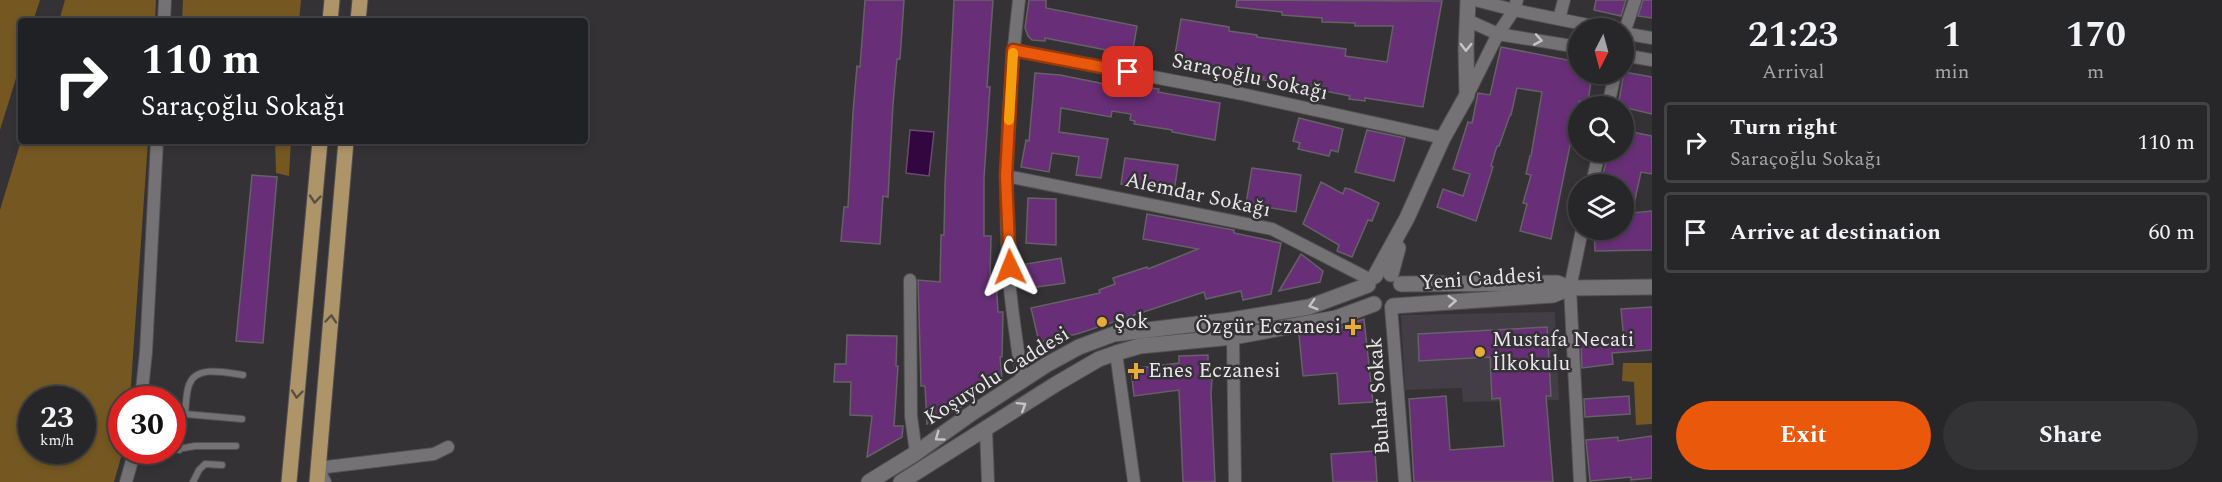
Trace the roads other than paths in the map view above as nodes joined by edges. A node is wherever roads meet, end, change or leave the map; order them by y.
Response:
1 (165, 0) edge
2 (332, 0) edge
3 (360, 0) edge
4 (1019, 0) edge
5 (1468, 0) edge
6 (1475, 0) edge
7 (1564, 0) edge
8 (1635, 0) edge
9 (1516, 5) edge
10 (164, 18) edge
11 (330, 18) edge
12 (358, 18) edge
13 (1629, 18) edge
14 (1559, 19) junction
15 (1467, 20) junction
16 (1568, 21) edge
17 (1498, 34) junction
18 (1634, 36) edge
19 (1652, 38) edge
20 (1568, 45) edge
21 (1013, 50) junction
22 (1634, 57) edge
23 (1652, 60) edge
24 (1467, 95) junction
25 (1443, 138) junction
26 (158, 144) edge
27 (320, 144) edge
28 (346, 144) edge
29 (1006, 176) junction
30 (1580, 240) edge
31 (910, 280) dead end
32 (1381, 280) junction
33 (1652, 287) edge
34 (1570, 288) junction
35 (1374, 304) junction
36 (1392, 307) junction
37 (1231, 320) junction
38 (1114, 334) junction
39 (1233, 337) junction
40 (1116, 353) junction
41 (243, 375) dead end
42 (1022, 380) junction
43 (142, 386) edge
44 (186, 405) edge
45 (972, 413) junction
46 (186, 414) edge
47 (242, 419) dead end
48 (986, 429) junction
49 (236, 446) dead end
50 (448, 447) dead end
51 (186, 448) edge
52 (916, 453) junction
53 (131, 464) edge
54 (222, 465) dead end
55 (317, 475) edge
56 (126, 482) edge
57 (193, 482) edge
58 (289, 482) edge
59 (325, 482) edge
60 (869, 482) edge
61 (901, 482) edge
62 (988, 482) edge
63 (1134, 482) edge
64 (1236, 482) edge
65 (1405, 482) edge
66 (1580, 482) edge

1 - 10 street
2 - 11 main road
3 - 12 main road
4 - 21 street
5 - 15 street
6 - 9 street
7 - 14 street
8 - 13 street
9 - 14 street
9 - 17 street
14 - 16 street
15 - 17 street
15 -> 24 street
17 -> 20 street
17 - 24 street
18 - 19 street
21 - 25 street, Saraçoğlu Sokağı
21 - 29 street
22 - 23 street
24 - 25 street
25 - 32 street
26 - 43 street
27 -> 58 main road
55 -> 28 main road
29 - 32 street, Alemdar Sokağı
29 - 42 street
30 - 34 street
31 - 52 street
32 - 34 street, Yeni Caddesi
32 - 35 street
32 - 36 street
32 -> 37 street, Koşuyolu Caddesi
33 - 34 street, Yeni Caddesi
36 -> 34 street, Yeni Caddesi
34 - 66 street
35 - 36 street, Yeni Caddesi
35 - 39 street, Koşuyolu Caddesi
36 - 65 street, Buhar Sokak
37 - 38 street, Koşuyolu Caddesi
37 - 39 street
38 - 40 street
38 - 42 street, Koşuyolu Caddesi
39 - 40 street, Koşuyolu Caddesi
39 - 64 street
48 -> 40 street, Koşuyolu Caddesi
40 - 63 street
41 - 44 lane
42 - 45 street, Koşuyolu Caddesi
45 - 48 street
45 -> 52 street, Koşuyolu Caddesi
46 - 47 lane
48 - 61 street, Koşuyolu Caddesi
48 - 62 street
49 - 51 lane
50 - 55 street
52 - 60 street, Koşuyolu Caddesi
53 - 56 street
54 - 57 lane
55 - 59 street

